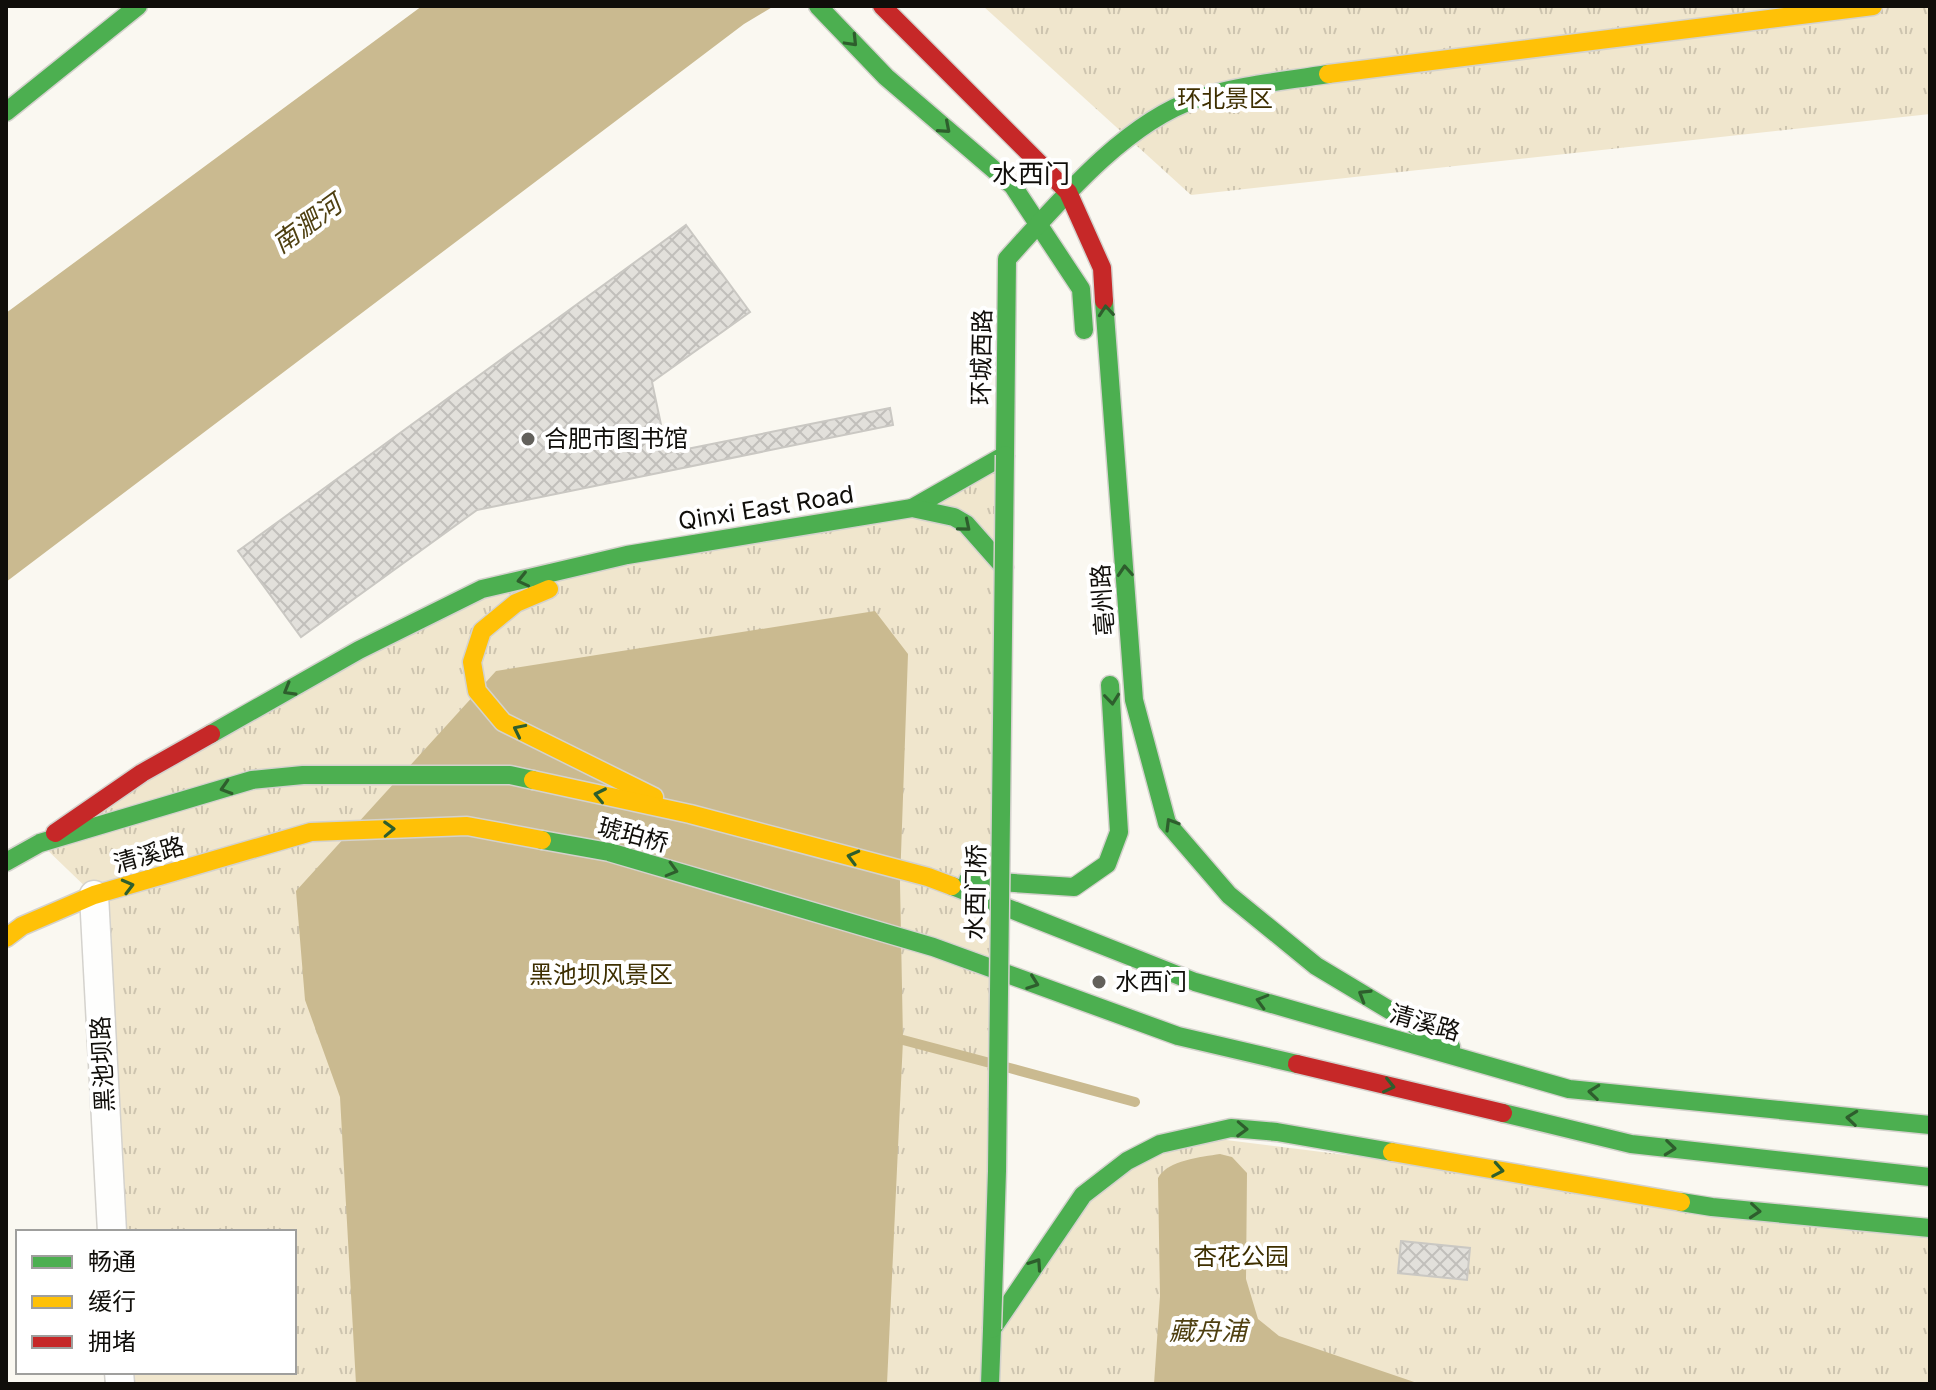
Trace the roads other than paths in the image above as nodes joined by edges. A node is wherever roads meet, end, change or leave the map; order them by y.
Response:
1 (138, 6) edge
2 (818, 6) edge
3 (882, 6) edge
4 (1873, 6) edge
5 (6, 112) edge
6 (1068, 192) junction
7 (1038, 224) junction
8 (1085, 349) dead end
9 (1005, 455) junction
10 (912, 508) junction
11 (627, 555) junction
12 (1004, 567) junction
13 (1109, 671) dead end
14 (303, 775) joint
15 (690, 814) junction
16 (311, 832) joint
17 (40, 843) junction
18 (6, 862) edge
19 (928, 877) junction
20 (94, 895) junction
21 (6, 938) edge
22 (1479, 1063) junction
23 (1930, 1125) edge
24 (1930, 1177) edge
25 (1930, 1228) edge
26 (112, 1230) edge
27 (992, 1329) junction
28 (990, 1384) edge

1 - 5 main road
2 -> 7 main road
3 - 6 main road, 亳州路
4 - 6 main road
6 - 7 main road
22 -> 6 main road, 亳州路
7 - 8 main road
7 - 9 main road, 环城西路
9 - 10 main road
9 - 12 main road, 水西门桥, bridge
10 - 11 main road, Qinxi East Road
10 -> 12 main road
15 -> 11 main road
11 -> 17 main road
12 - 27 main road, 水西门桥, bridge
13 -> 19 main road
15 -> 14 main road, 琥珀桥
14 -> 17 main road, 清溪路
19 -> 15 main road, 琥珀桥
20 -> 16 main road, 清溪路
16 -> 24 main road, 琥珀桥
17 - 18 main road, 清溪路
22 -> 19 main road, 清溪路
20 - 21 main road, 清溪路
20 - 26 street, 黑池坝路
23 -> 22 main road, 清溪路
27 -> 25 main road
27 - 28 main road

